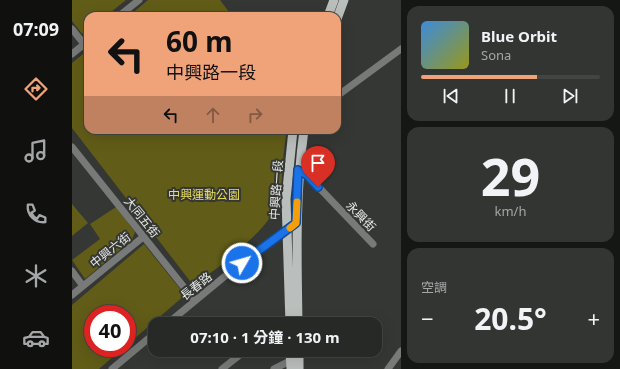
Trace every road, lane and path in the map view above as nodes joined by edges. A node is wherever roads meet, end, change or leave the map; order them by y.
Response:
1 (334, 0) edge
2 (344, 0) edge
3 (135, 1) edge
4 (123, 12) edge
5 (330, 12) edge
6 (340, 12) edge
7 (72, 29) edge
8 (84, 41) edge
9 (84, 45) edge
10 (401, 49) edge
11 (72, 54) edge
12 (341, 93) edge
13 (293, 134) edge
14 (303, 134) edge
15 (72, 147) edge
16 (298, 170) junction
17 (296, 223) junction
18 (286, 230) junction
19 (143, 237) junction
20 (373, 244) dead end
21 (72, 271) edge
22 (84, 286) junction
23 (72, 295) edge
24 (195, 301) junction
25 (175, 317) edge
26 (290, 317) edge
27 (298, 317) edge
28 (148, 340) edge
29 (401, 351) edge
30 (237, 357) edge
31 (299, 357) edge
32 (291, 365) edge
33 (112, 369) edge
34 (222, 369) edge
35 (274, 369) edge
36 (299, 369) edge
37 (388, 369) edge

1 - 5 main road
2 - 6 main road
3 - 4 street
7 - 8 street
9 - 11 street
10 - 12 street
13 - 18 main road, 中興路一段
14 - 16 main road, 中興路一段
15 - 19 street, 大同五街
16 - 17 main road, 中興路一段
16 - 20 street, 永興街
17 - 18 street, 長春路
17 - 27 main road, 中興路一段
18 - 24 street, 長春路
18 - 26 main road, 中興路一段
19 - 22 street, 中興六街
19 - 24 street, 大同五街
21 - 22 street
22 - 23 street, 中興六街
24 - 25 street, 長春路
28 - 33 street
29 - 37 street
30 - 34 street
31 - 36 main road
32 - 35 street

